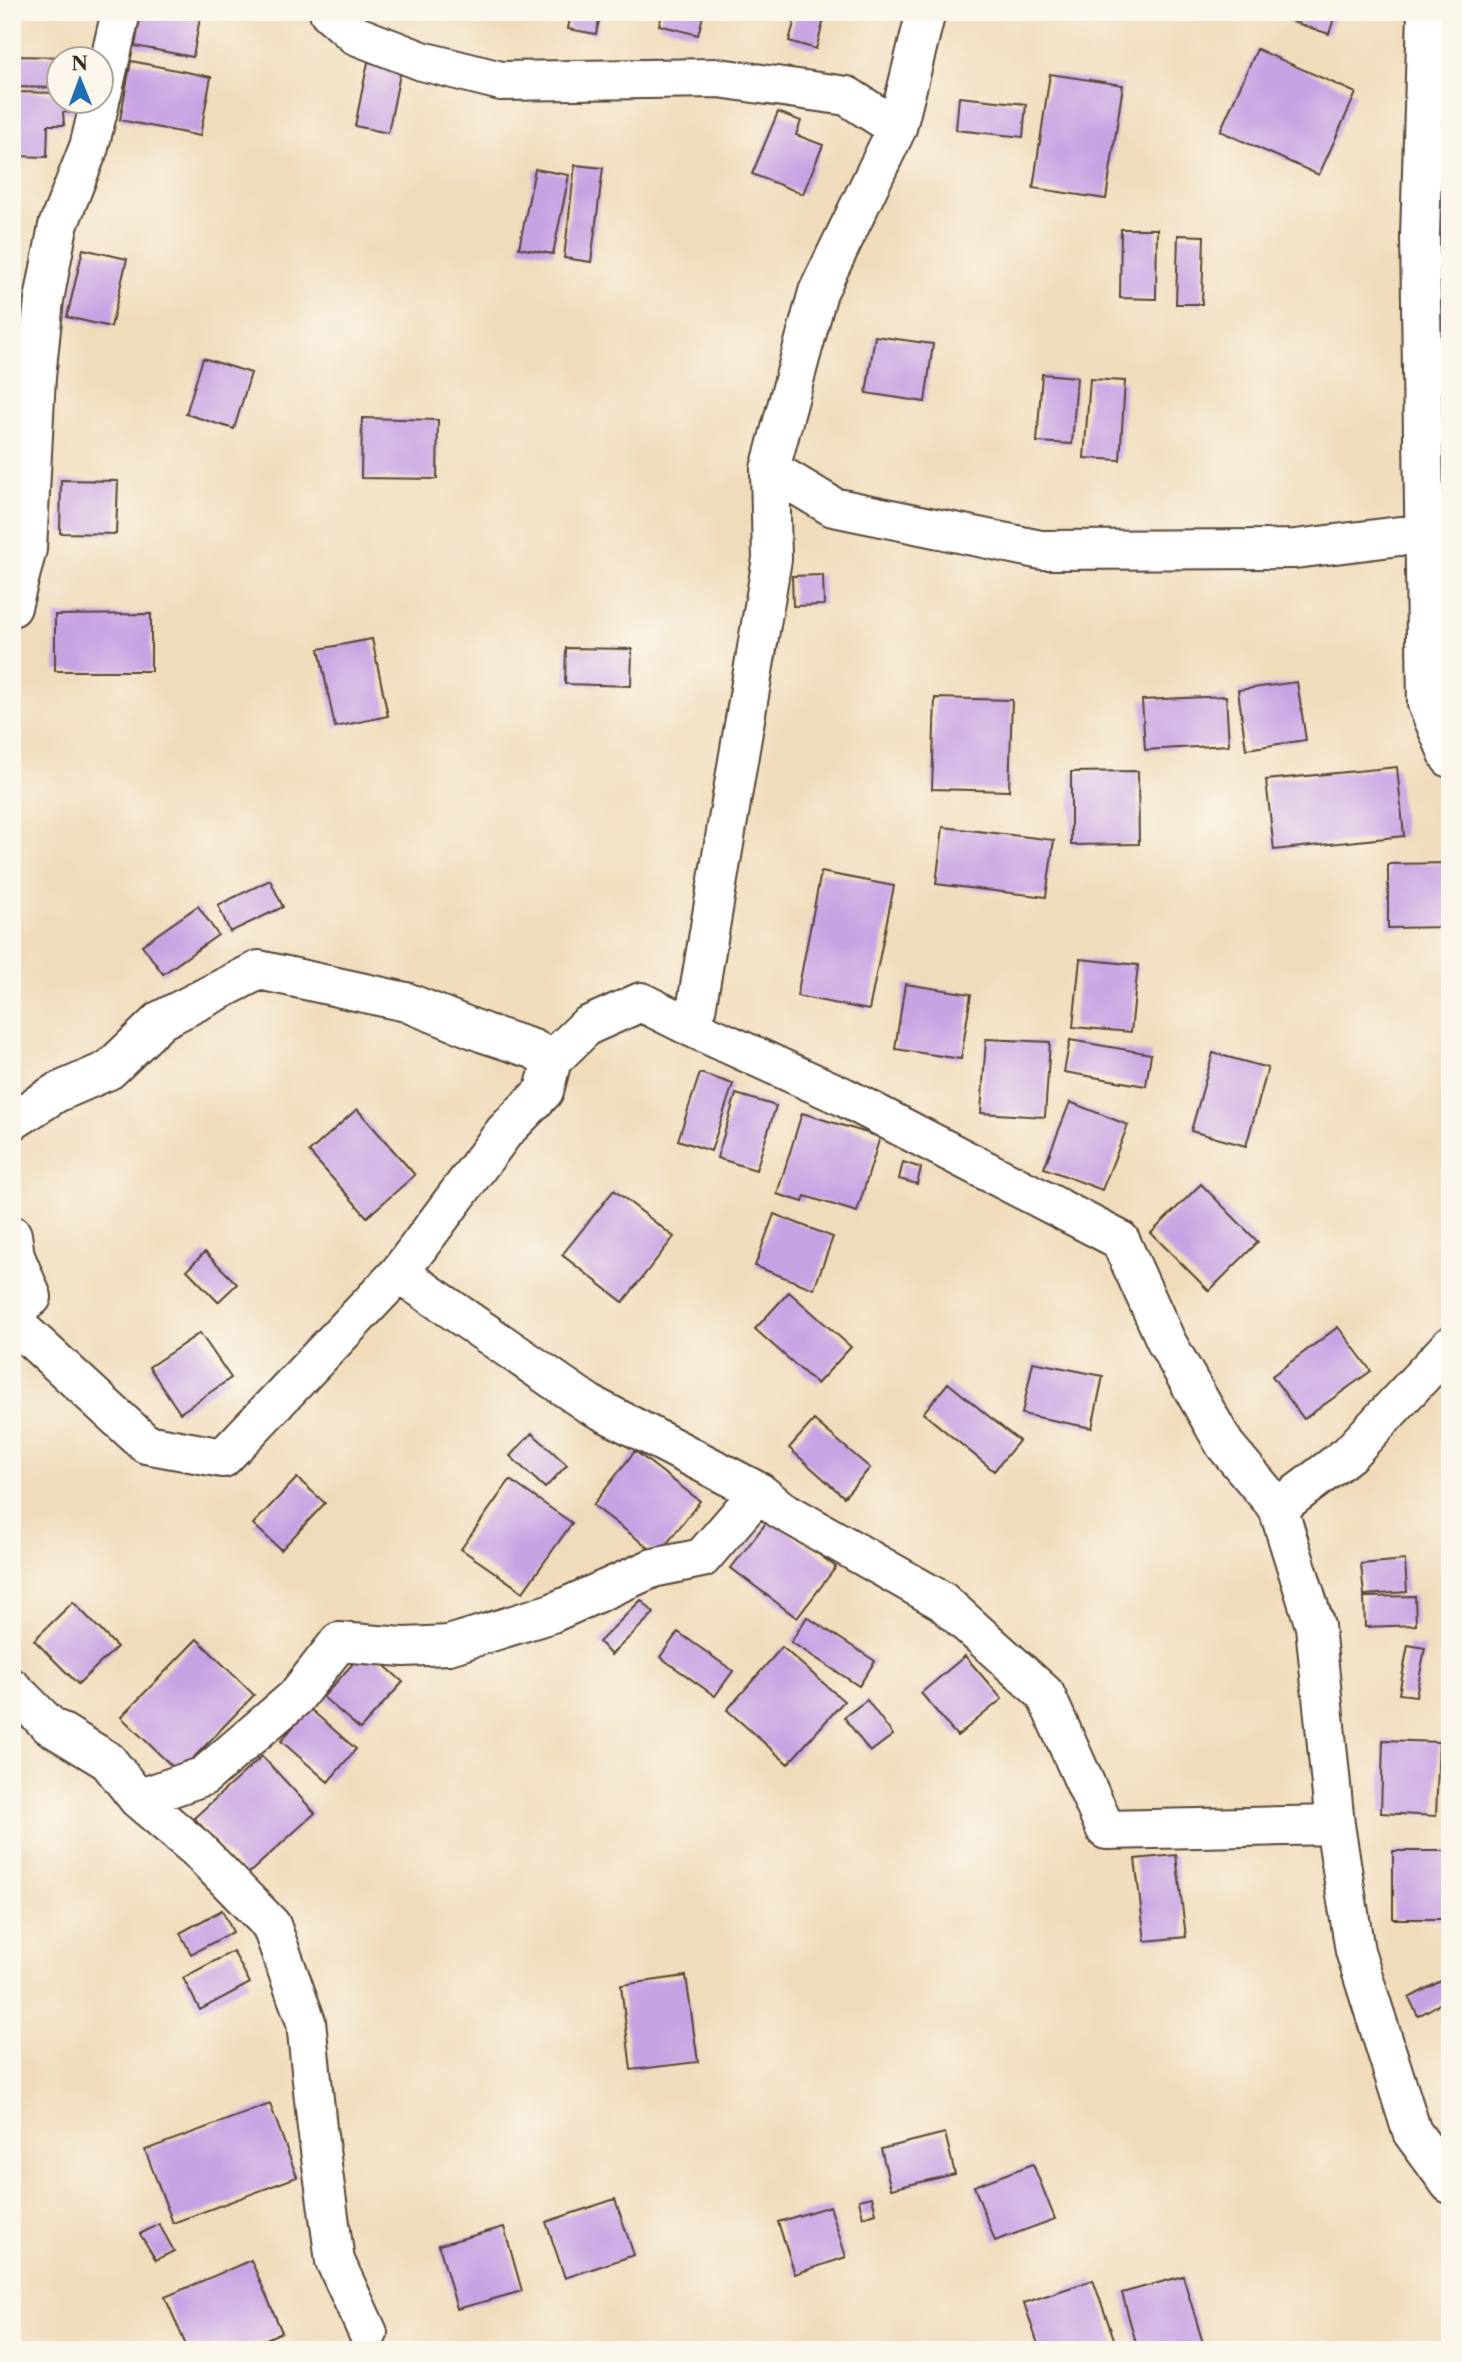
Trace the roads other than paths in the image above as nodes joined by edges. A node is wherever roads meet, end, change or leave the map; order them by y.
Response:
1 (121, 12) edge
2 (330, 12) edge
3 (926, 12) edge
4 (1427, 12) edge
5 (113, 46) edge
6 (97, 116) edge
7 (897, 128) junction
8 (770, 469) junction
9 (1437, 531) edge
10 (12, 607) edge
11 (1450, 758) edge
12 (693, 1028) junction
13 (552, 1060) junction
14 (12, 1121) edge
15 (12, 1235) edge
16 (398, 1273) junction
17 (12, 1313) edge
18 (12, 1321) edge
19 (1450, 1346) edge
20 (759, 1492) junction
21 (1278, 1508) junction
22 (12, 1688) edge
23 (138, 1798) junction
24 (1335, 1825) junction
25 (1450, 2184) edge
26 (368, 2333) dead end

1 - 5 street
2 - 7 street
3 - 7 street
4 - 9 street
6 - 10 street
7 - 8 street
8 - 9 street
8 - 12 street
9 - 11 street
12 - 13 street
12 - 21 street
13 - 14 street
13 - 16 street
15 - 17 street
16 - 18 street
16 - 20 street
19 - 21 street
20 - 23 street
20 - 24 street
21 - 24 street
22 - 23 street
23 - 26 street
24 - 25 street

